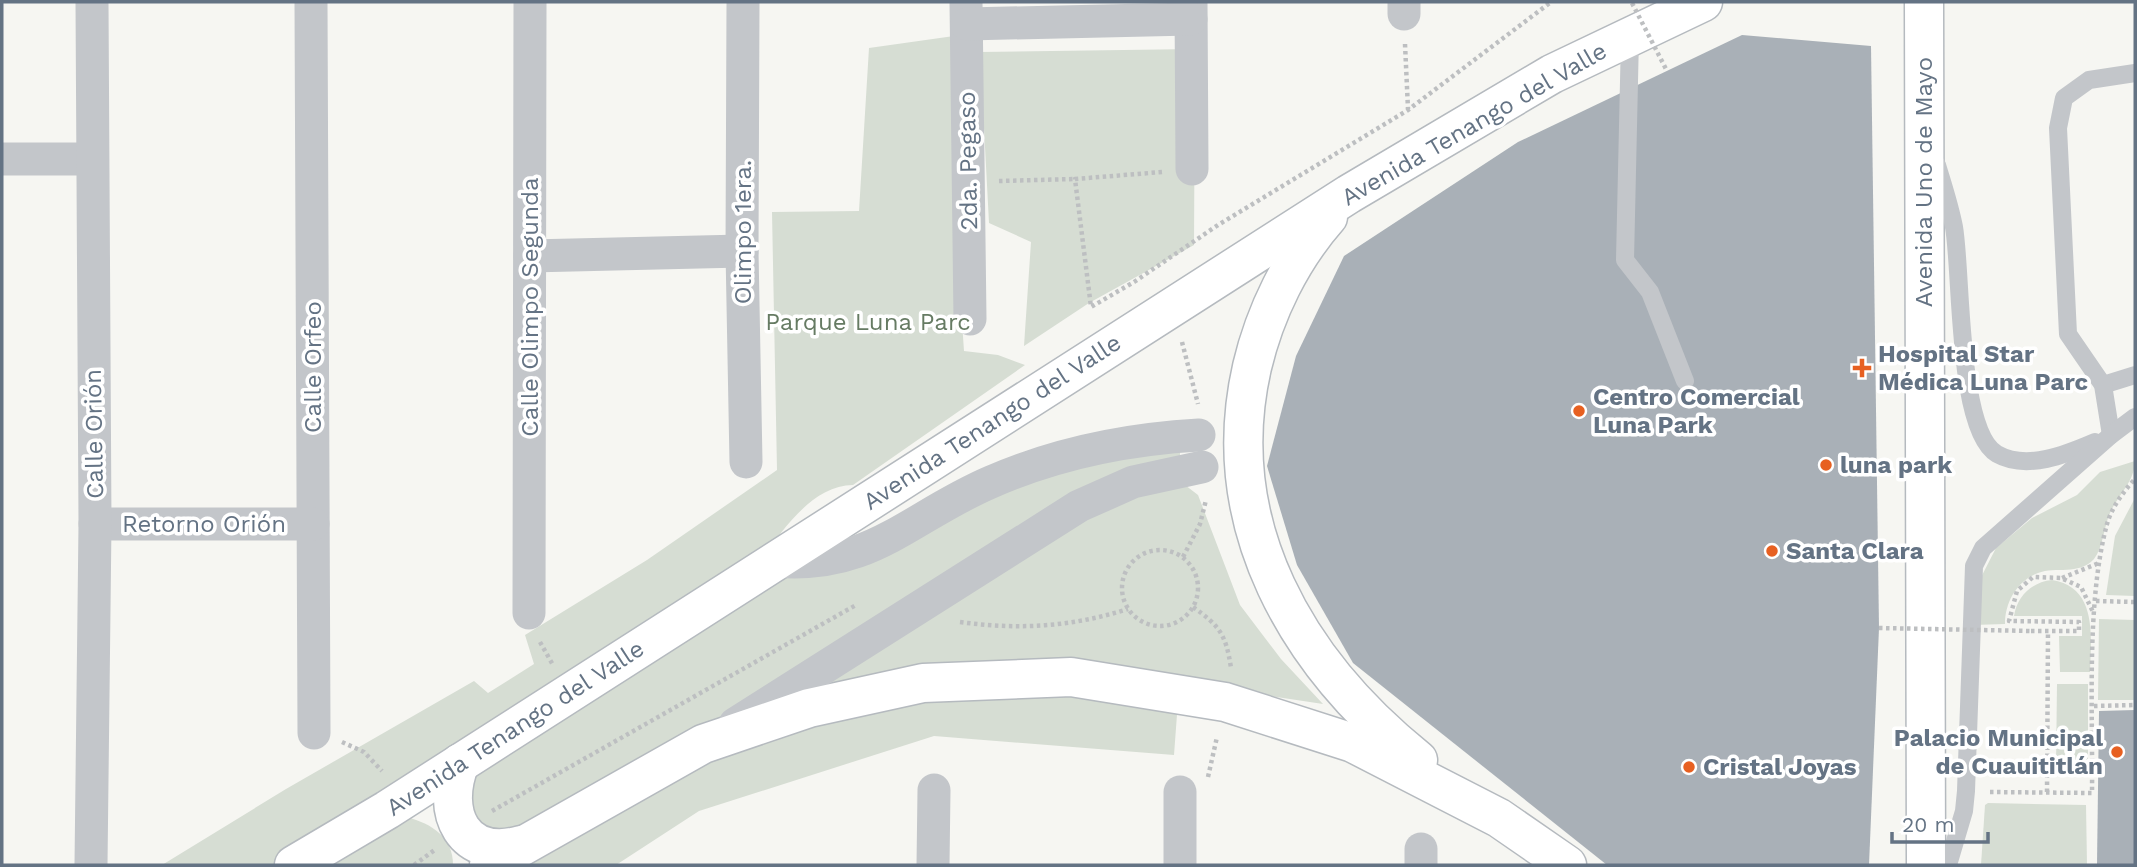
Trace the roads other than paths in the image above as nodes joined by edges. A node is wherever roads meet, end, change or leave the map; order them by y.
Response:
1 (92, 2) edge
2 (312, 2) edge
3 (530, 2) edge
4 (743, 2) edge
5 (1703, 2) edge
6 (1924, 2) edge
7 (1191, 10) edge
8 (967, 13) edge
9 (1631, 20) edge
10 (2135, 73) edge
11 (1923, 112) junction
12 (2, 159) edge
13 (92, 159) junction
14 (1192, 169) road end
15 (1349, 194) junction
16 (742, 251) junction
17 (530, 256) junction
18 (970, 319) dead end
19 (2135, 375) edge
20 (1685, 381) dead end
21 (2103, 385) junction
22 (2135, 418) edge
23 (2111, 435) junction
24 (746, 462) dead end
25 (95, 524) junction
26 (313, 524) junction
27 (774, 561) junction
28 (529, 612) road end
29 (314, 733) road end
30 (703, 744) junction
31 (460, 763) junction
32 (933, 790) dead end
33 (1180, 792) dead end
34 (402, 800) junction
35 (1499, 818) junction
36 (522, 845) junction
37 (91, 865) edge
38 (294, 865) edge
39 (458, 865) edge
40 (489, 865) edge
41 (933, 865) edge
42 (1180, 865) edge
43 (1567, 865) edge
44 (1926, 865) edge
45 (1948, 865) edge

1 - 13 street, Calle Orión
2 - 26 street, Calle Orfeo
3 - 17 street, Calle Olimpo Segunda
4 - 16 street, Olimpo 1era.
5 - 9 main road, Avenida Tenango del Valle
6 - 11 main road, Avenida Uno de Mayo
7 - 8 street
7 - 14 street
8 - 18 street, 2da. Pegaso
9 - 15 main road, Avenida Tenango del Valle
9 - 20 lane
10 - 21 lane
11 - 23 lane
11 - 44 main road, Avenida Uno de Mayo
12 - 13 street
13 - 25 street, Calle Orión
15 - 27 main road, Avenida Tenango del Valle
15 - 35 main road
16 - 17 street
16 - 24 street, Olimpo 1era.
17 - 28 street, Calle Olimpo Segunda
19 - 21 lane
21 - 23 lane
22 - 23 lane
23 - 45 lane
25 - 26 street, Retorno Orión
25 - 37 street, Calle Orión
26 - 29 street, Calle Orfeo
27 - 30 street
27 - 31 main road, Avenida Tenango del Valle
30 - 35 main road
30 - 36 main road
31 - 34 main road, Avenida Tenango del Valle
31 - 36 main road
32 - 41 street
33 - 42 street
34 - 38 main road, Avenida Tenango del Valle
34 - 39 main road
35 - 43 main road
36 - 40 main road

